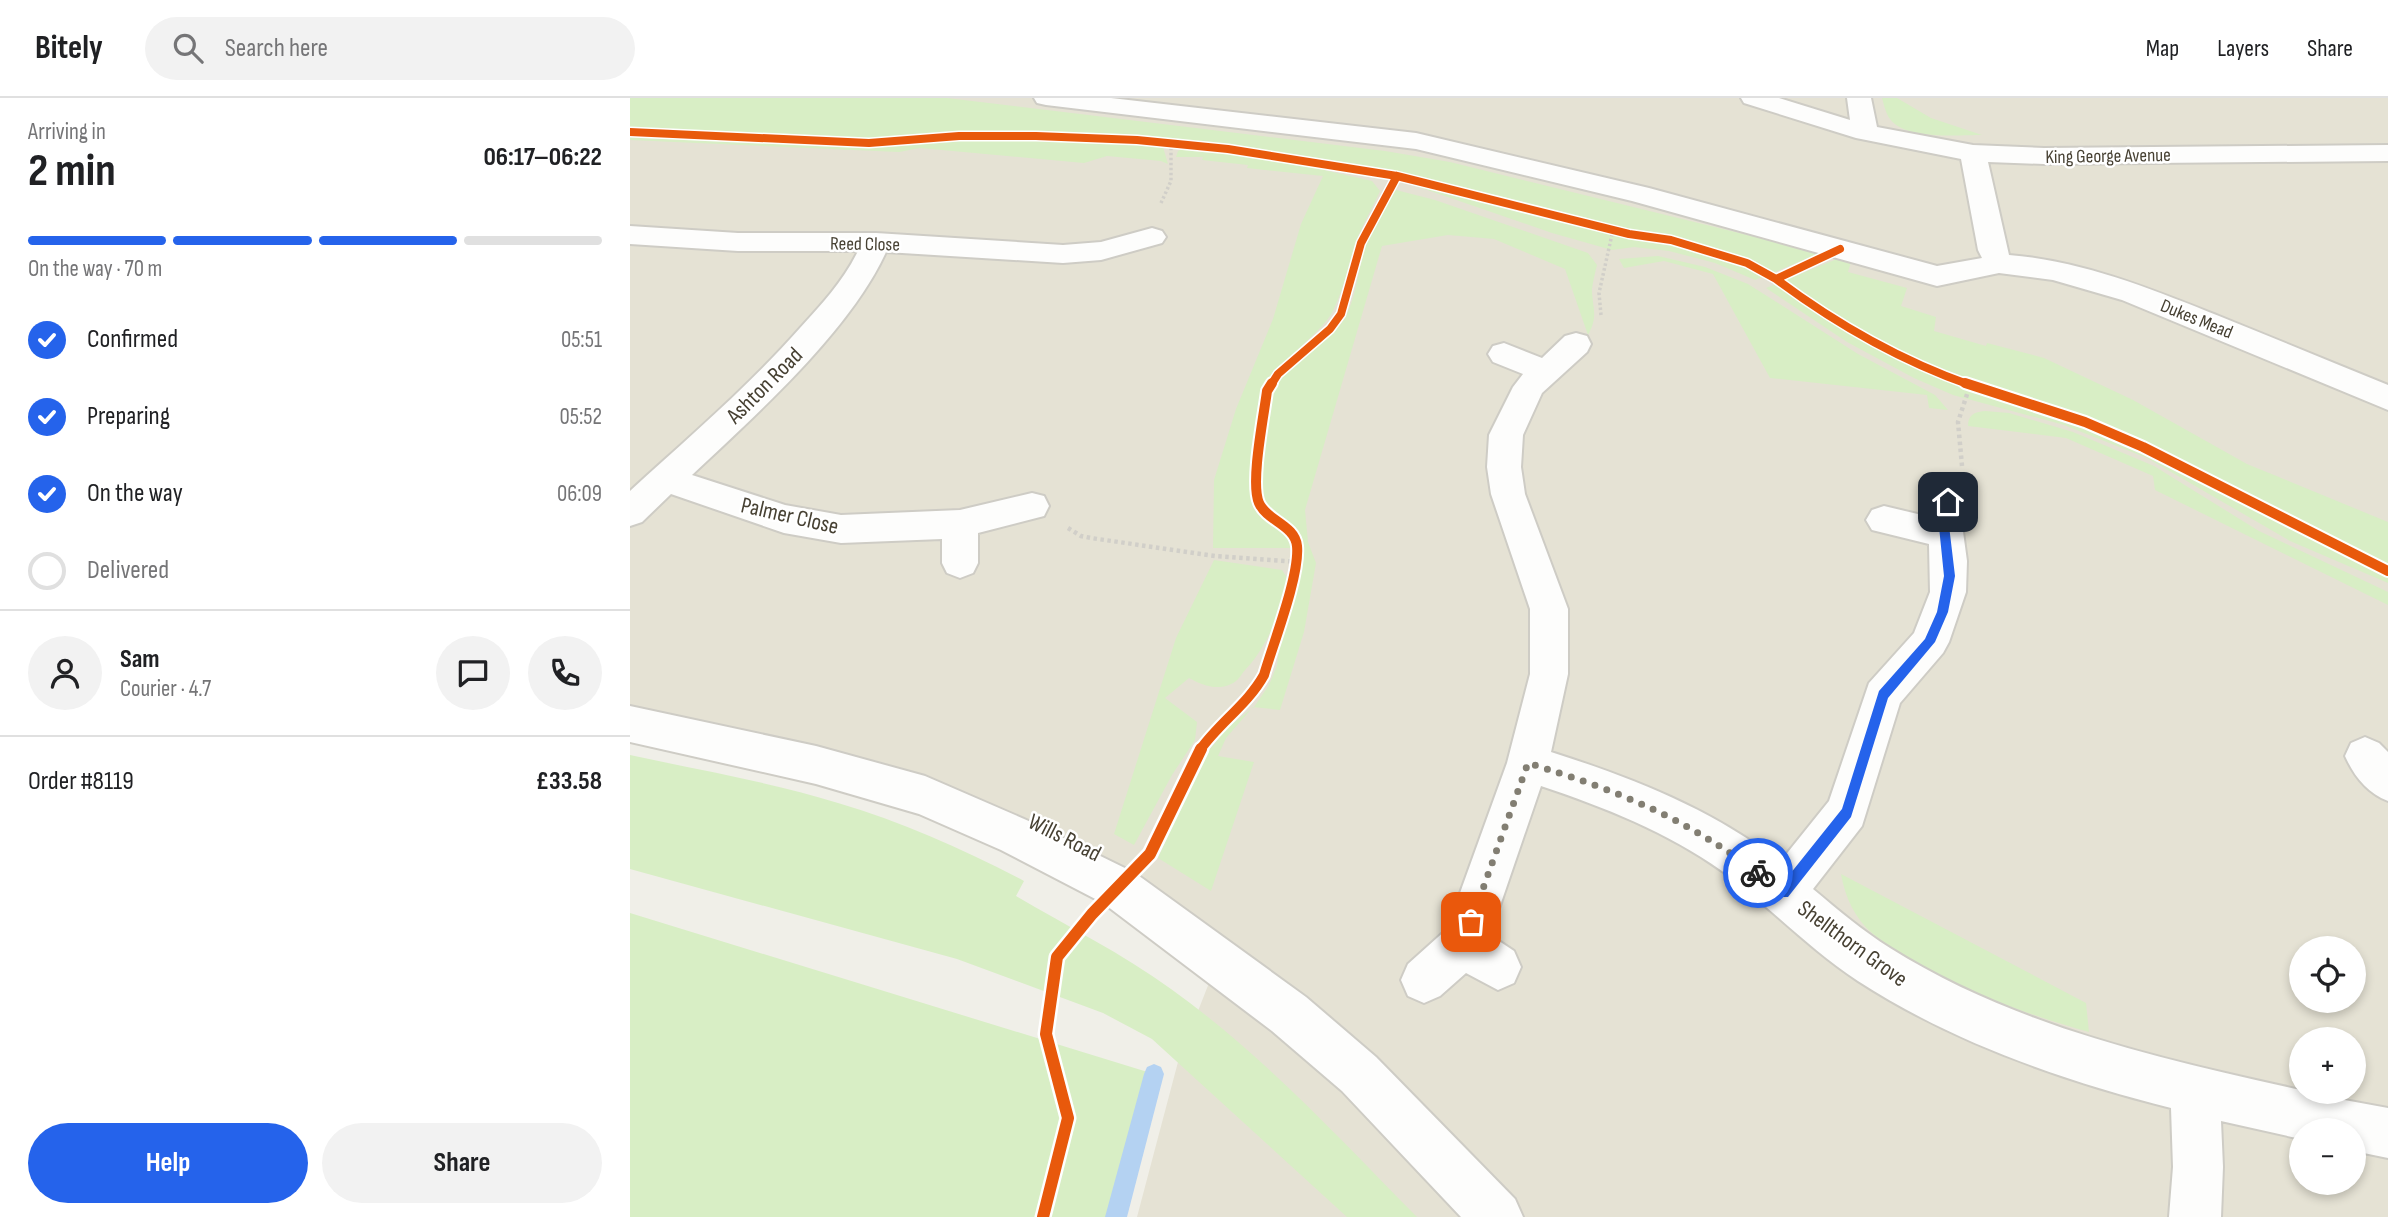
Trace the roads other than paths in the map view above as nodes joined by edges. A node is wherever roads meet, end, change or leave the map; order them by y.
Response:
1 (1046, 98) edge
2 (1754, 98) edge
3 (1859, 98) edge
4 (1866, 133) junction
5 (1973, 153) junction
6 (2388, 153) edge
7 (630, 236) edge
8 (1152, 237) road end
9 (876, 242) junction
10 (1999, 264) junction
11 (1576, 344) road end
12 (1504, 354) dead end
13 (1544, 371) junction
14 (2388, 398) edge
15 (665, 479) junction
16 (1032, 506) road end
17 (630, 512) edge
18 (1884, 520) dead end
19 (960, 524) junction
20 (960, 563) dead end
21 (630, 724) edge
22 (1528, 763) junction
23 (1784, 892) junction
24 (1424, 980) dead end
25 (2195, 1089) junction
26 (2388, 1133) edge
27 (1497, 1217) edge
28 (2195, 1217) edge

1 - 10 street, Dukes Mead
2 - 4 street, King George Avenue
3 - 4 street
4 - 5 street, King George Avenue
5 - 6 street, King George Avenue
5 - 10 street
7 - 9 street, Reed Close
8 - 9 street, Reed Close
9 - 15 street, Ashton Road
10 - 14 street, Dukes Mead
11 - 13 street
12 - 13 street
13 - 22 street
15 - 17 street, Ashton Road
15 - 19 street, Palmer Close
16 - 19 street, Palmer Close
18 - 23 street
19 - 20 street
21 - 27 street, Wills Road
22 - 23 street, Shellthorn Grove
22 - 24 street
23 - 25 street, Shellthorn Grove
25 - 26 street, Shellthorn Grove
25 - 28 street

